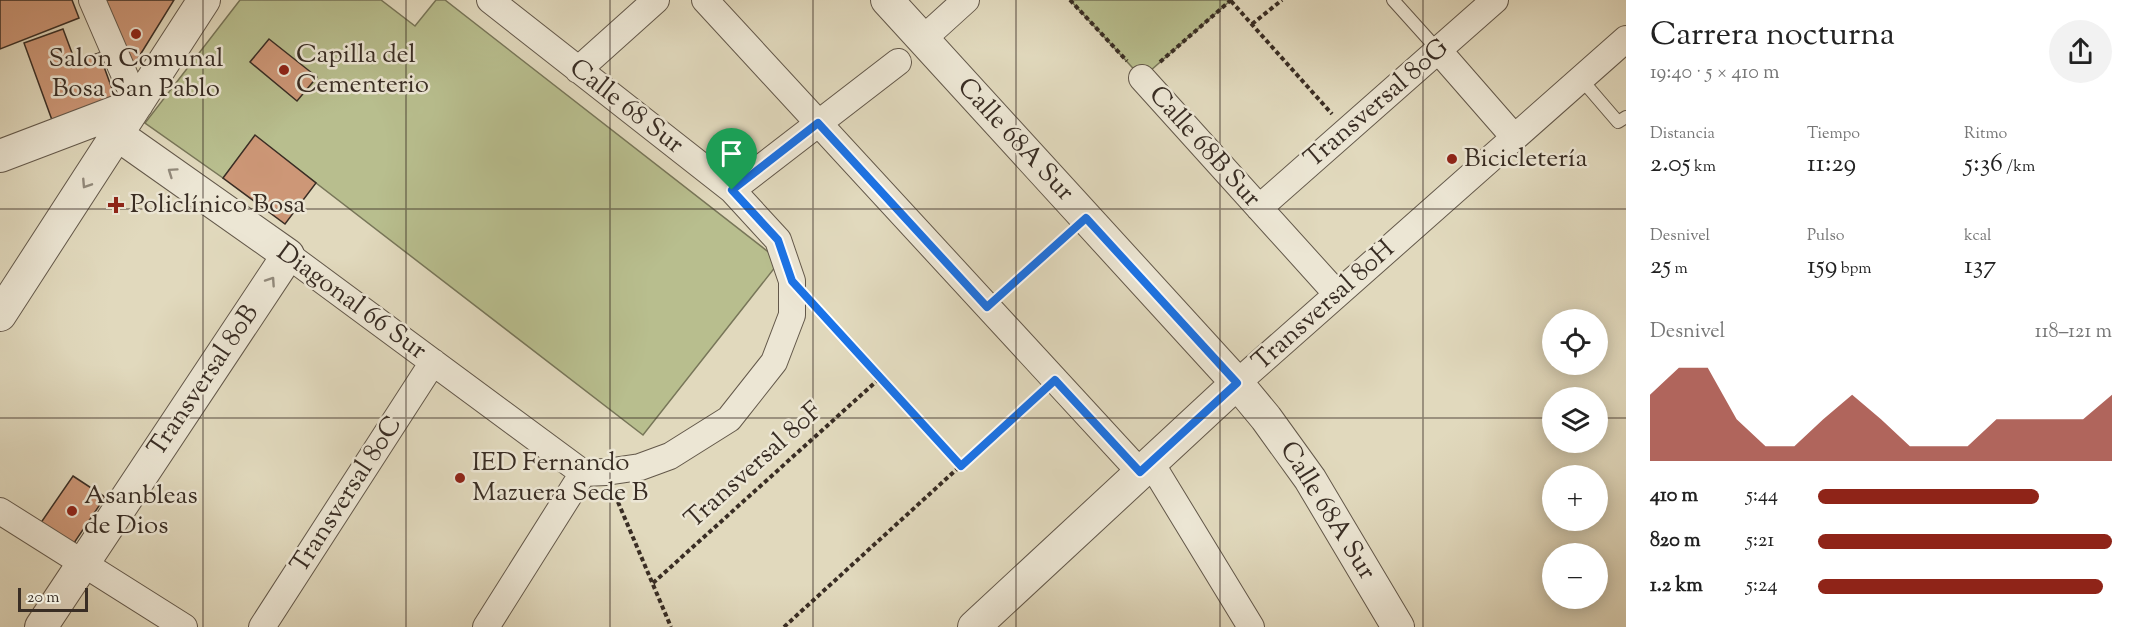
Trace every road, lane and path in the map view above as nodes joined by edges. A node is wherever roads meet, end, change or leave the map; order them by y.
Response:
1 (92, 0) edge
2 (204, 0) edge
3 (490, 0) edge
4 (656, 0) edge
5 (705, 0) edge
6 (887, 0) edge
7 (966, 0) edge
8 (1070, 0) edge
9 (1231, 0) edge
10 (1282, 0) edge
11 (1393, 0) edge
12 (1495, 0) edge
13 (1252, 24) junction
14 (923, 39) junction
15 (1626, 39) edge
16 (1437, 50) junction
17 (898, 62) dead end
18 (578, 70) junction
19 (1142, 78) junction
20 (1581, 79) junction
21 (137, 104) junction
22 (1626, 117) edge
23 (818, 123) junction
24 (1347, 130) junction
25 (118, 135) junction
26 (1514, 137) junction
27 (0, 156) edge
28 (732, 190) junction
29 (1259, 208) junction
30 (1086, 218) junction
31 (288, 255) junction
32 (792, 281) junction
33 (1336, 294) junction
34 (987, 307) junction
35 (0, 315) edge
36 (433, 362) junction
37 (880, 378) junction
38 (1055, 380) junction
39 (1237, 383) junction
40 (961, 466) junction
41 (1146, 468) junction
42 (594, 473) junction
43 (0, 512) edge
44 (83, 564) junction
45 (653, 583) junction
46 (41, 627) edge
47 (184, 627) edge
48 (262, 627) edge
49 (486, 627) edge
50 (671, 627) edge
51 (784, 627) edge
52 (974, 627) edge
53 (1251, 627) edge
54 (1398, 627) edge

1 - 21 street
2 - 21 street
3 - 18 street, Calle 68 Sur
4 - 18 street
5 - 23 street
6 - 14 street, Calle 68A Sur
7 - 14 street
8 - 19 path, Calle 68B Sur
9 - 13 path
9 - 19 path
10 - 13 path
11 - 16 lane
12 - 16 street, Transversal 80G
13 - 24 path
14 - 30 street, Calle 68A Sur
15 - 20 street, Transversal 80H
16 - 24 street, Transversal 80G
16 - 26 street
17 - 23 street
18 - 28 street, Calle 68 Sur
19 - 29 street, Calle 68B Sur
20 - 22 lane
20 - 26 street, Transversal 80H
21 - 25 street
21 - 27 street
23 - 28 street
23 - 34 street
24 - 29 street, Transversal 80G
31 -> 25 street, Diagonal 66 Sur
25 -> 35 street
26 - 33 street, Transversal 80H
28 - 32 street, Calle 68 Sur
29 - 33 street, Calle 68B Sur
30 - 34 path
30 - 39 street, Calle 68A Sur
31 - 36 street, Diagonal 66 Sur
44 -> 31 street, Transversal 80B
32 - 37 path
32 - 42 street, Calle 68 Sur
33 - 39 street, Transversal 80H
34 - 38 street
36 - 42 street, Diagonal 66 Sur
36 - 48 street, Transversal 80C
37 - 40 path
37 - 45 path, Transversal 80F
38 - 40 path
38 - 41 street
39 - 41 street, Transversal 80H
39 - 54 street, Calle 68A Sur
40 - 51 path
41 - 52 street, Transversal 80H
41 - 53 street
42 - 45 path
42 - 49 street
43 - 44 street
44 - 46 street, Transversal 80B
44 - 47 street
45 - 50 path

